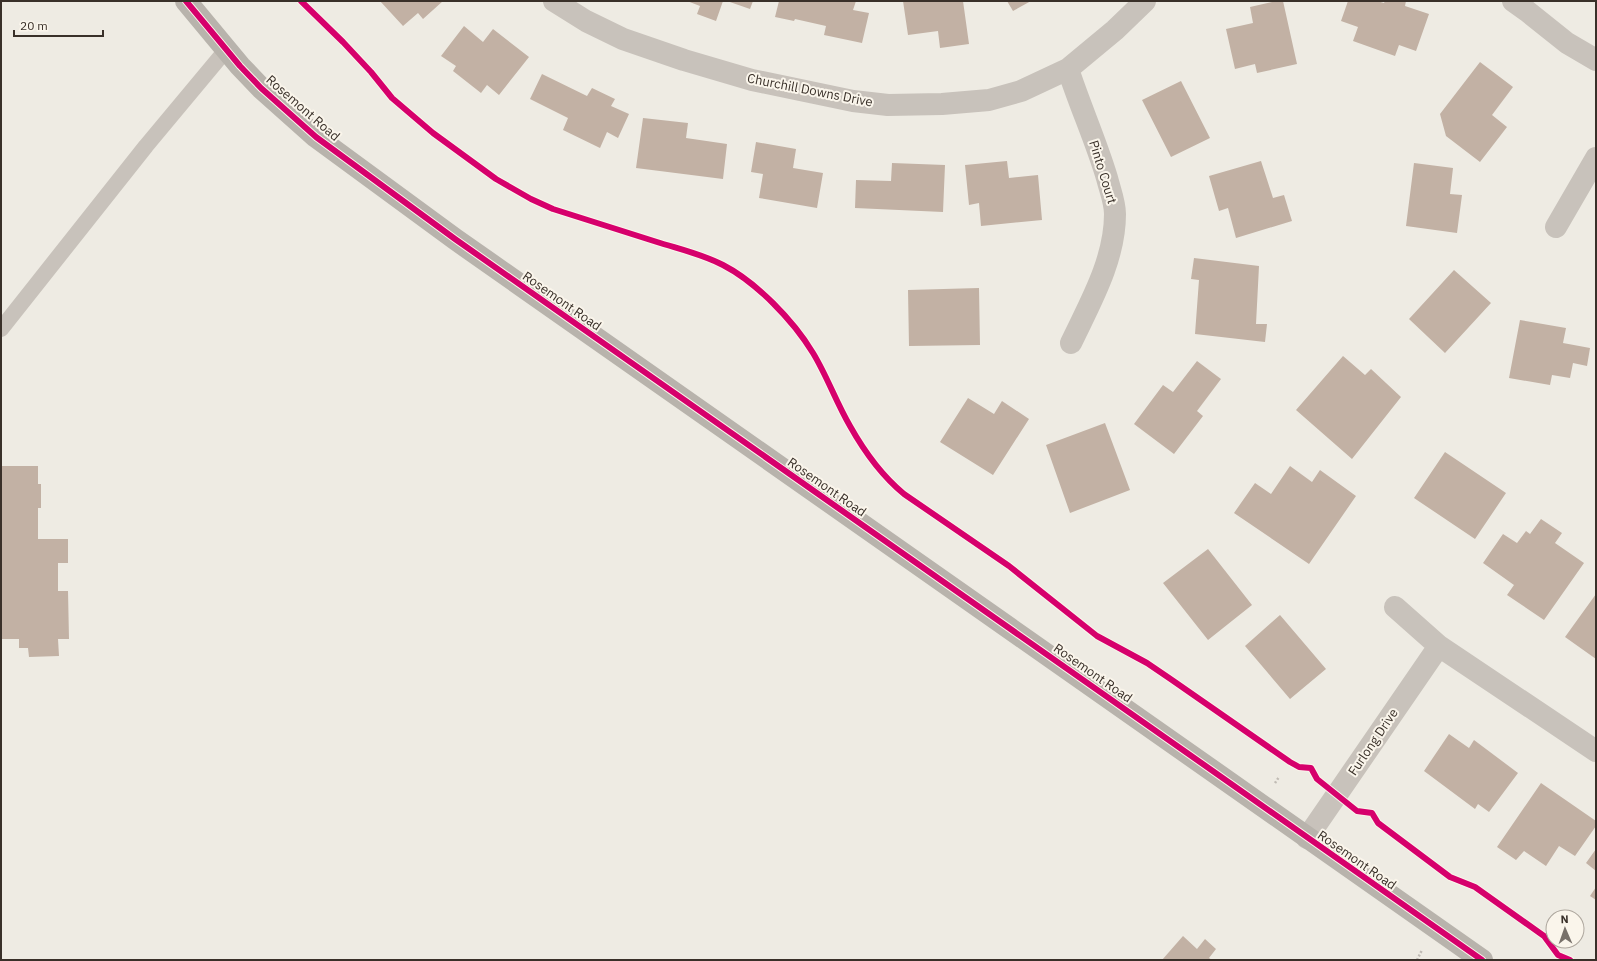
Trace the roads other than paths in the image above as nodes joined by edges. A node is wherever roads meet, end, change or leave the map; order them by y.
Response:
1 (186, 1) edge
2 (554, 1) edge
3 (1145, 1) edge
4 (1513, 1) edge
5 (226, 50) junction
6 (1596, 60) edge
7 (1068, 69) junction
8 (1596, 158) edge
9 (1556, 227) dead end
10 (1, 329) edge
11 (1071, 343) dead end
12 (1395, 607) dead end
13 (1439, 646) junction
14 (1596, 751) edge
15 (1307, 838) junction
16 (1482, 960) edge

1 - 5 main road, Rosemont Road
2 - 7 street, Churchill Downs Drive
3 - 7 street, Churchill Downs Drive
4 - 6 street
5 - 10 lane
5 - 15 main road, Rosemont Road
7 - 11 street, Pinto Court
8 - 9 street
12 - 13 street
13 - 14 street
13 - 15 street, Furlong Drive
15 - 16 main road, Rosemont Road

